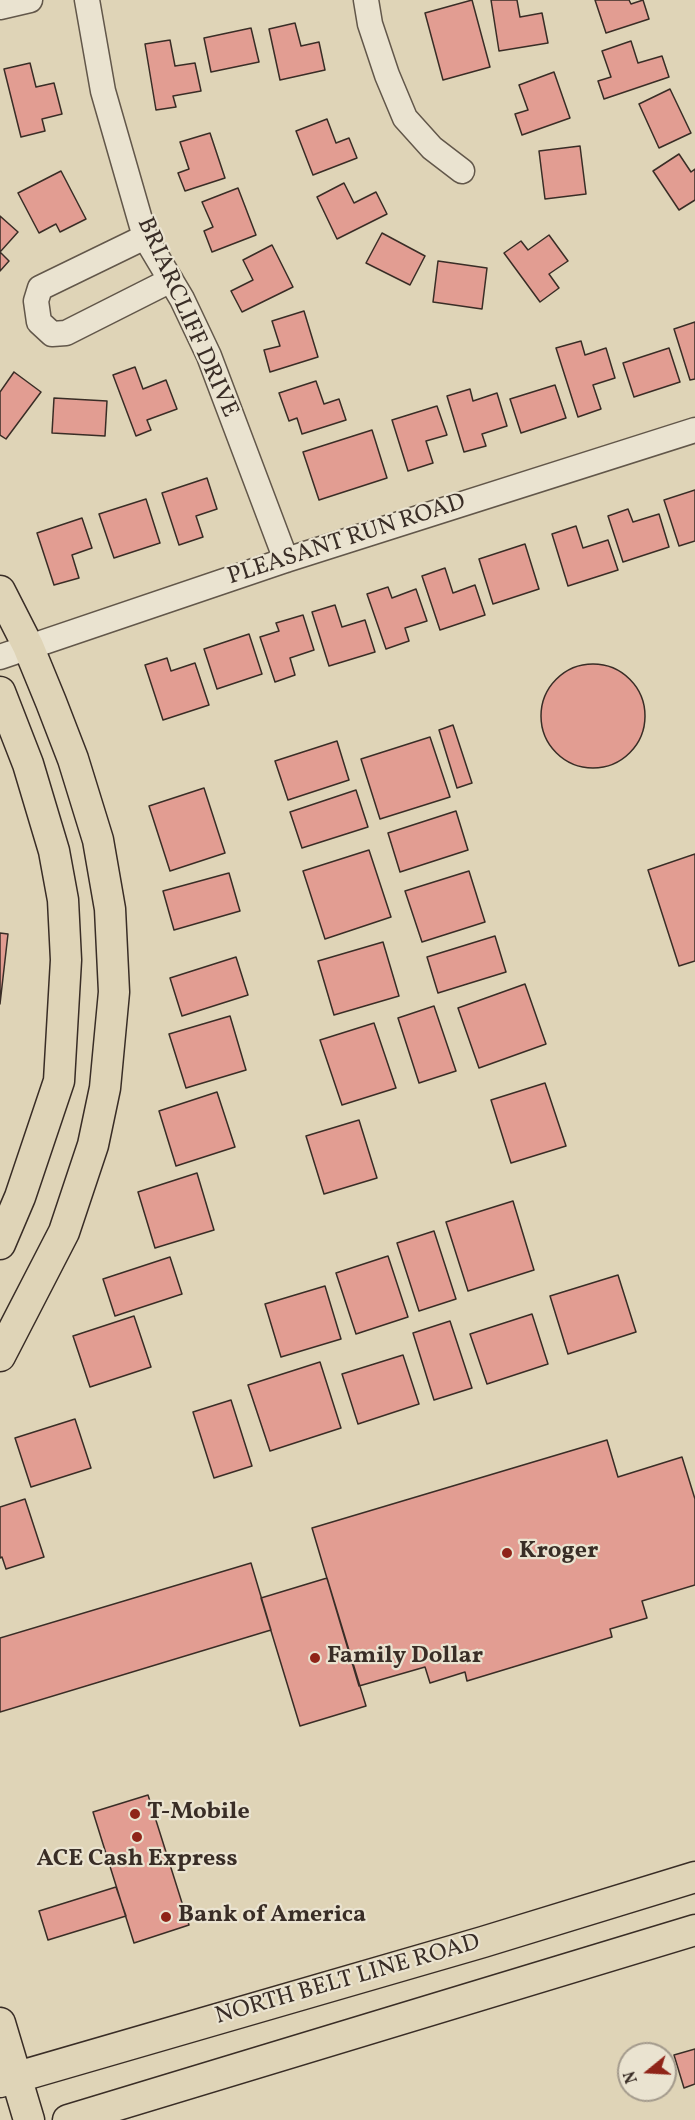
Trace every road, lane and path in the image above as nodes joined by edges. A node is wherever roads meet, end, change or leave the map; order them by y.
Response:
1 (30, 0) edge
2 (87, 0) edge
3 (366, 0) edge
4 (0, 6) edge
5 (462, 171) dead end
6 (145, 237) junction
7 (171, 280) junction
8 (695, 430) edge
9 (286, 560) junction
10 (0, 591) edge
11 (28, 646) junction
12 (0, 657) edge
13 (0, 692) edge
14 (114, 959) junction
15 (66, 960) junction
16 (0, 1244) edge
17 (0, 1356) edge
18 (695, 1877) edge
19 (695, 1930) edge
20 (483, 1942) junction
21 (497, 1990) junction
22 (0, 2023) edge
23 (8, 2080) edge
24 (29, 2120) edge
25 (68, 2120) edge

1 - 4 street
2 - 6 street, BRIARCLIFF DRIVE
3 - 5 street
6 - 7 street, BRIARCLIFF DRIVE
6 - 7 street
7 - 9 street, BRIARCLIFF DRIVE
8 - 9 street, PLEASANT RUN ROAD
9 - 11 street, PLEASANT RUN ROAD
10 - 11 main road
11 - 12 street, PLEASANT RUN ROAD
11 - 14 main road
13 - 15 main road
14 - 15 main road
14 - 17 main road
15 - 16 main road
18 - 20 main road, NORTH BELT LINE ROAD
19 - 21 main road, NORTH BELT LINE ROAD
20 - 21 main road
20 - 23 main road, NORTH BELT LINE ROAD
21 - 25 main road, NORTH BELT LINE ROAD
22 - 23 main road
23 - 24 main road

